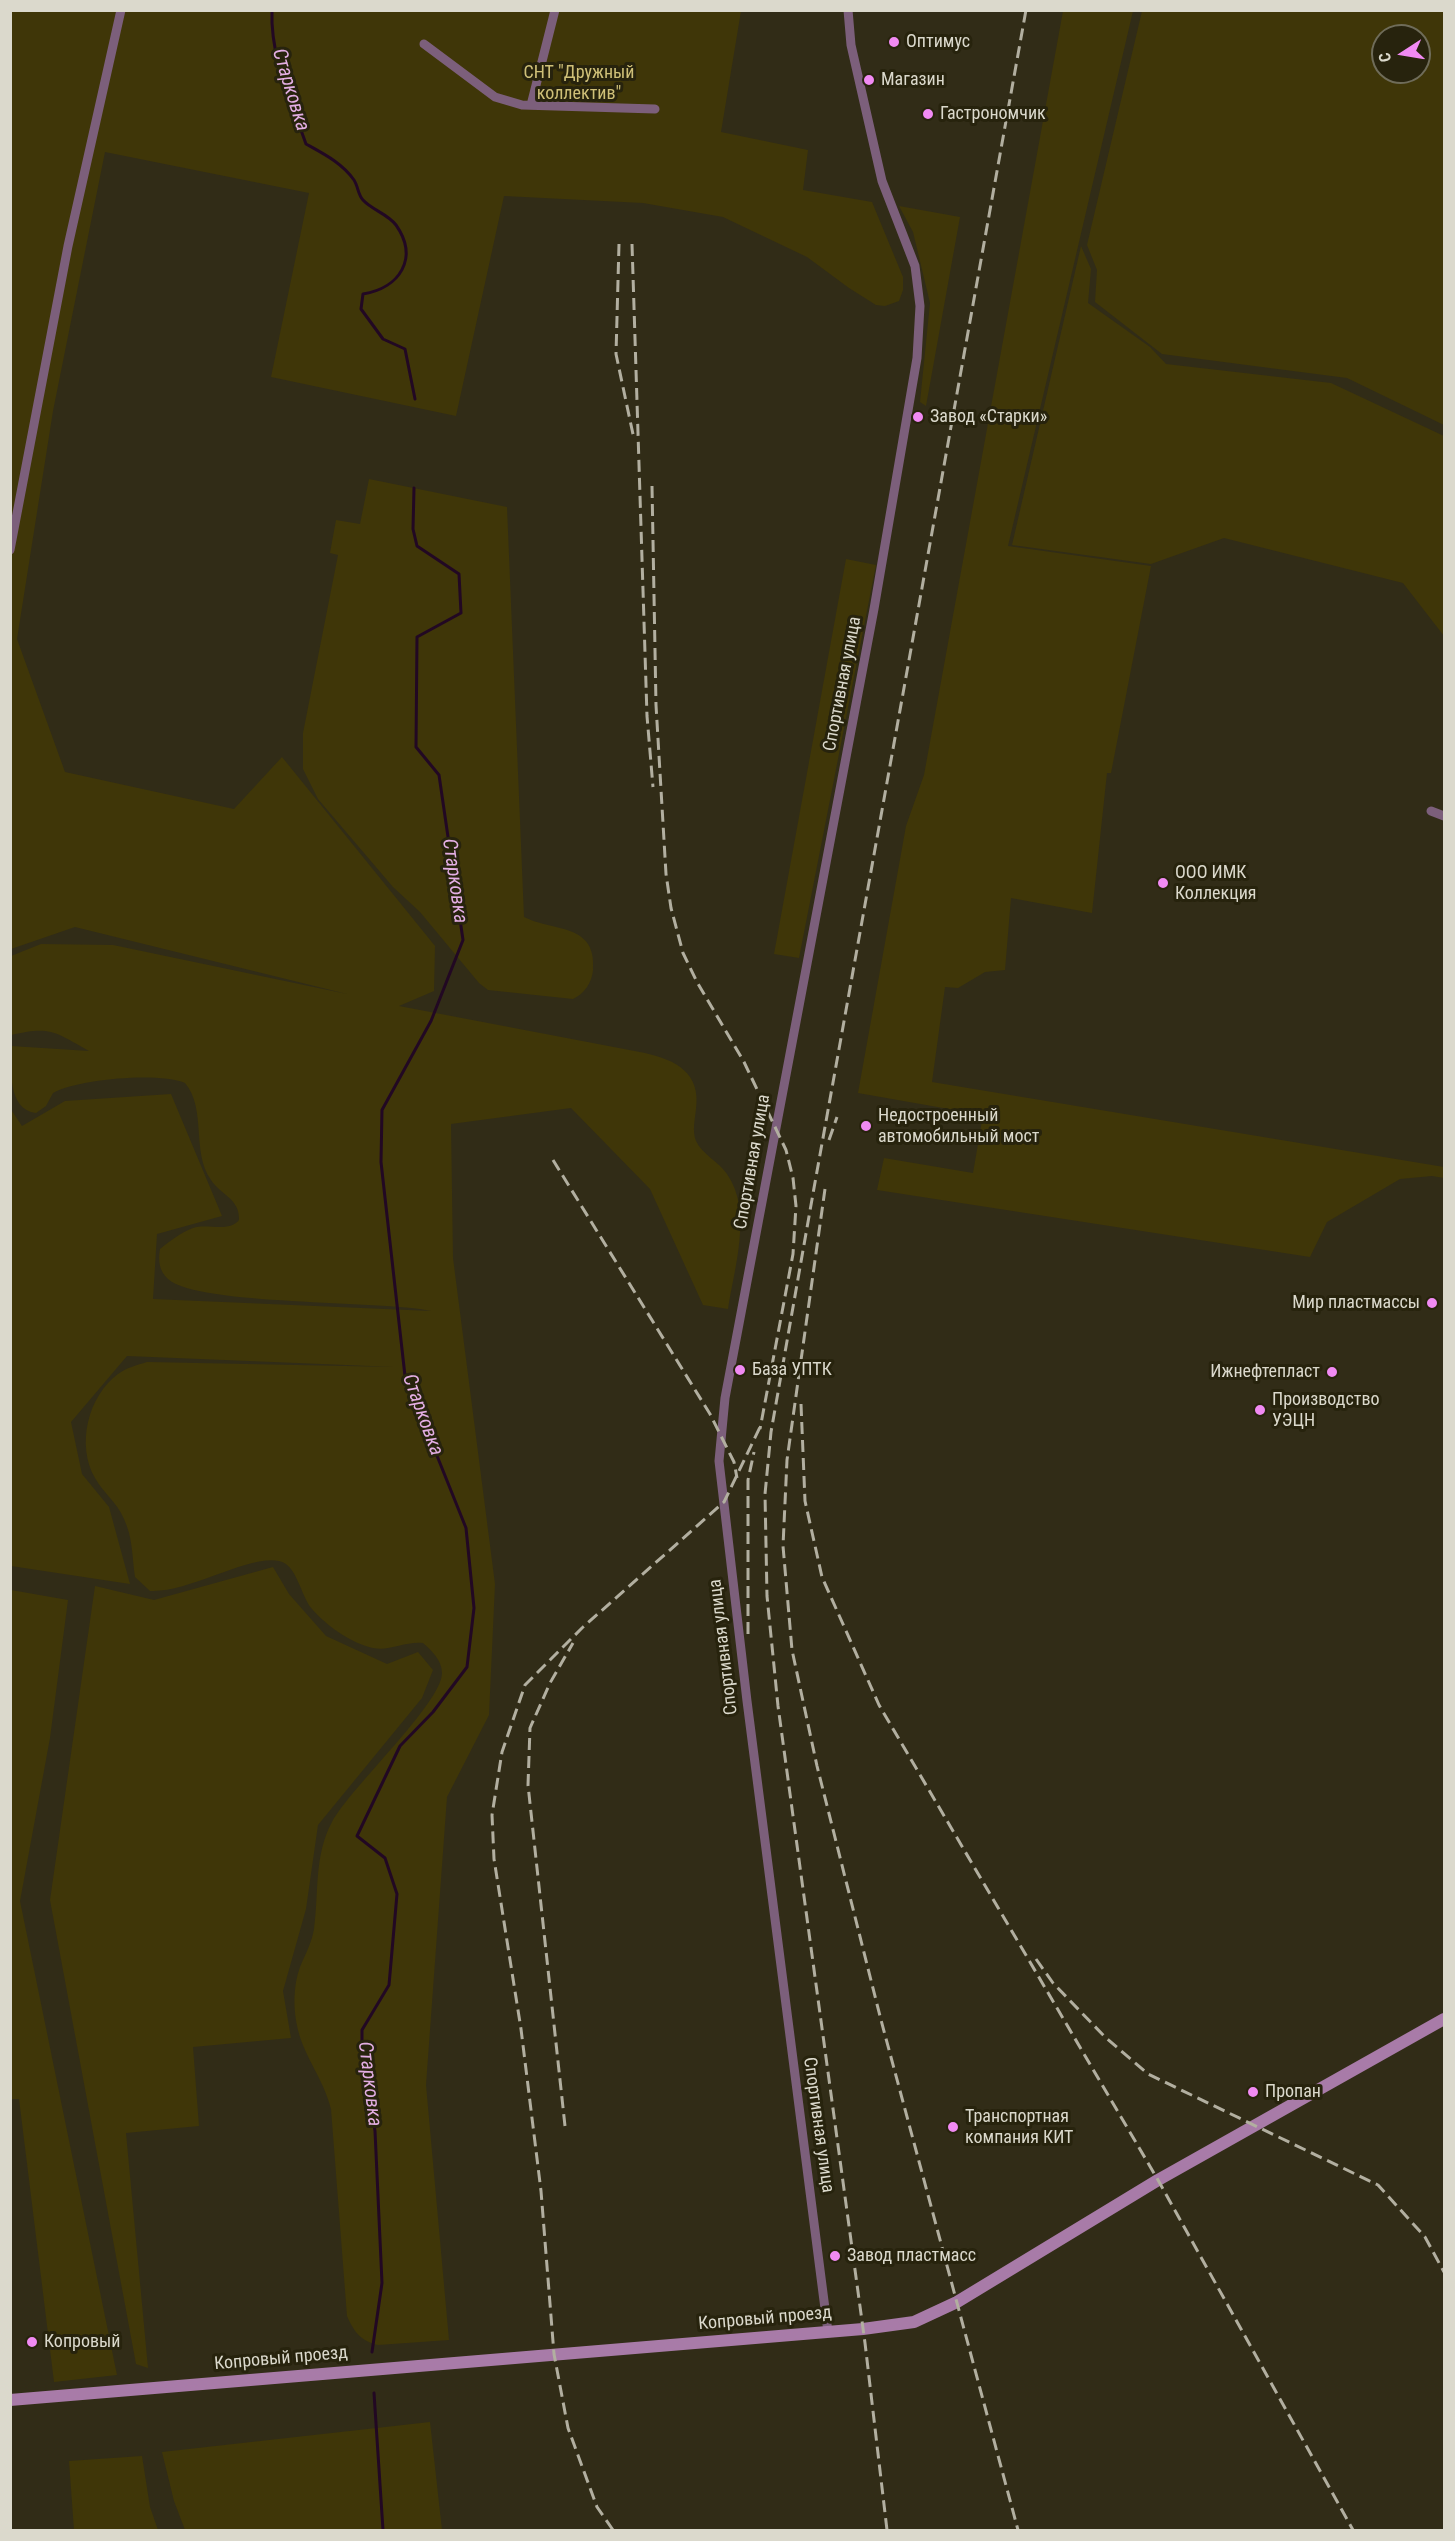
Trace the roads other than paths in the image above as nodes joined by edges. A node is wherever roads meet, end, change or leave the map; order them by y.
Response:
1 (121, 10) edge
2 (555, 10) edge
3 (848, 10) edge
4 (424, 44) dead end
5 (531, 105) junction
6 (654, 109) dead end
7 (10, 550) edge
8 (1431, 811) dead end
9 (1444, 816) edge
10 (1444, 2019) edge
11 (828, 2332) junction
12 (10, 2400) edge

1 - 7 street
2 - 5 street
3 - 11 street, Спортивная улица
4 - 5 street
5 - 6 street
8 - 9 street
10 - 11 main road, Копровый проезд
11 - 12 main road, Копровый проезд

